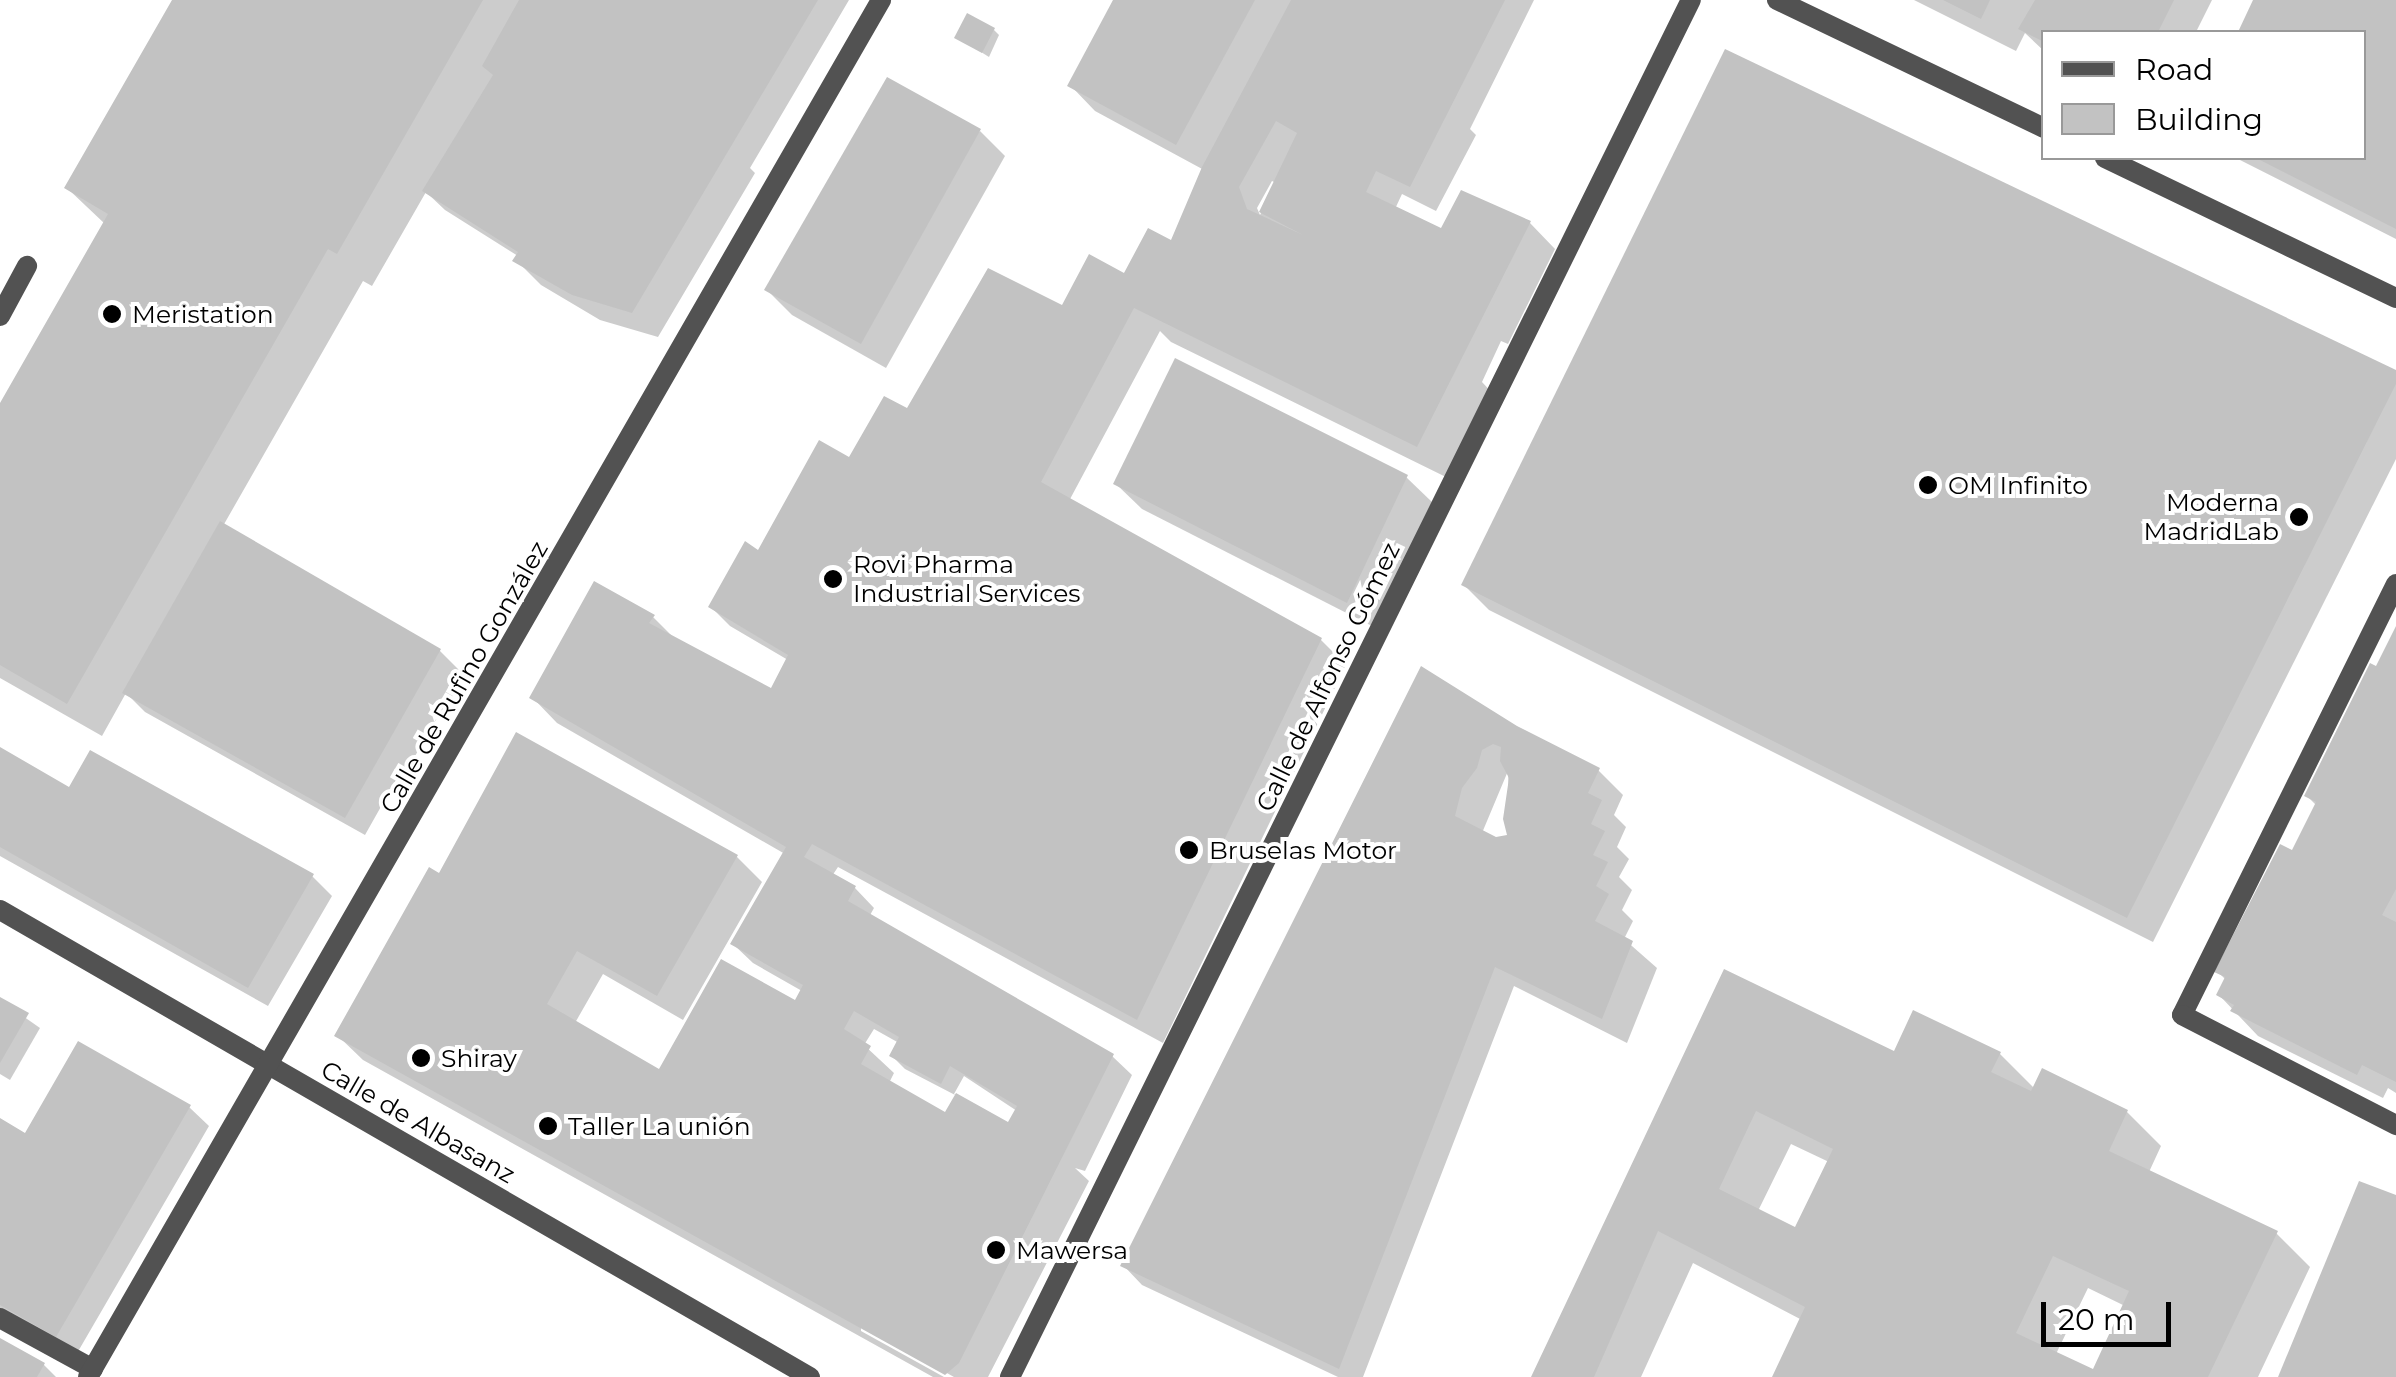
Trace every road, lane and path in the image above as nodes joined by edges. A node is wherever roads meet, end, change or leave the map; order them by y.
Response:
1 (881, 0) edge
2 (1691, 0) edge
3 (1777, 0) edge
4 (2041, 127) edge
5 (2108, 160) edge
6 (27, 266) dead end
7 (2396, 298) edge
8 (0, 316) edge
9 (2396, 584) edge
10 (0, 910) edge
11 (270, 1065) junction
12 (2396, 1124) edge
13 (0, 1318) edge
14 (91, 1373) edge
15 (810, 1377) edge
16 (1010, 1377) edge

1 - 11 street, Calle de Rufino González
2 - 16 street, Calle de Alfonso Gómez
3 - 4 street
5 - 7 street
6 - 8 street
9 - 12 street
10 - 11 street, Calle de Albasanz
11 - 14 street, Calle de Rufino González
11 - 15 street, Calle de Albasanz
13 - 14 street

